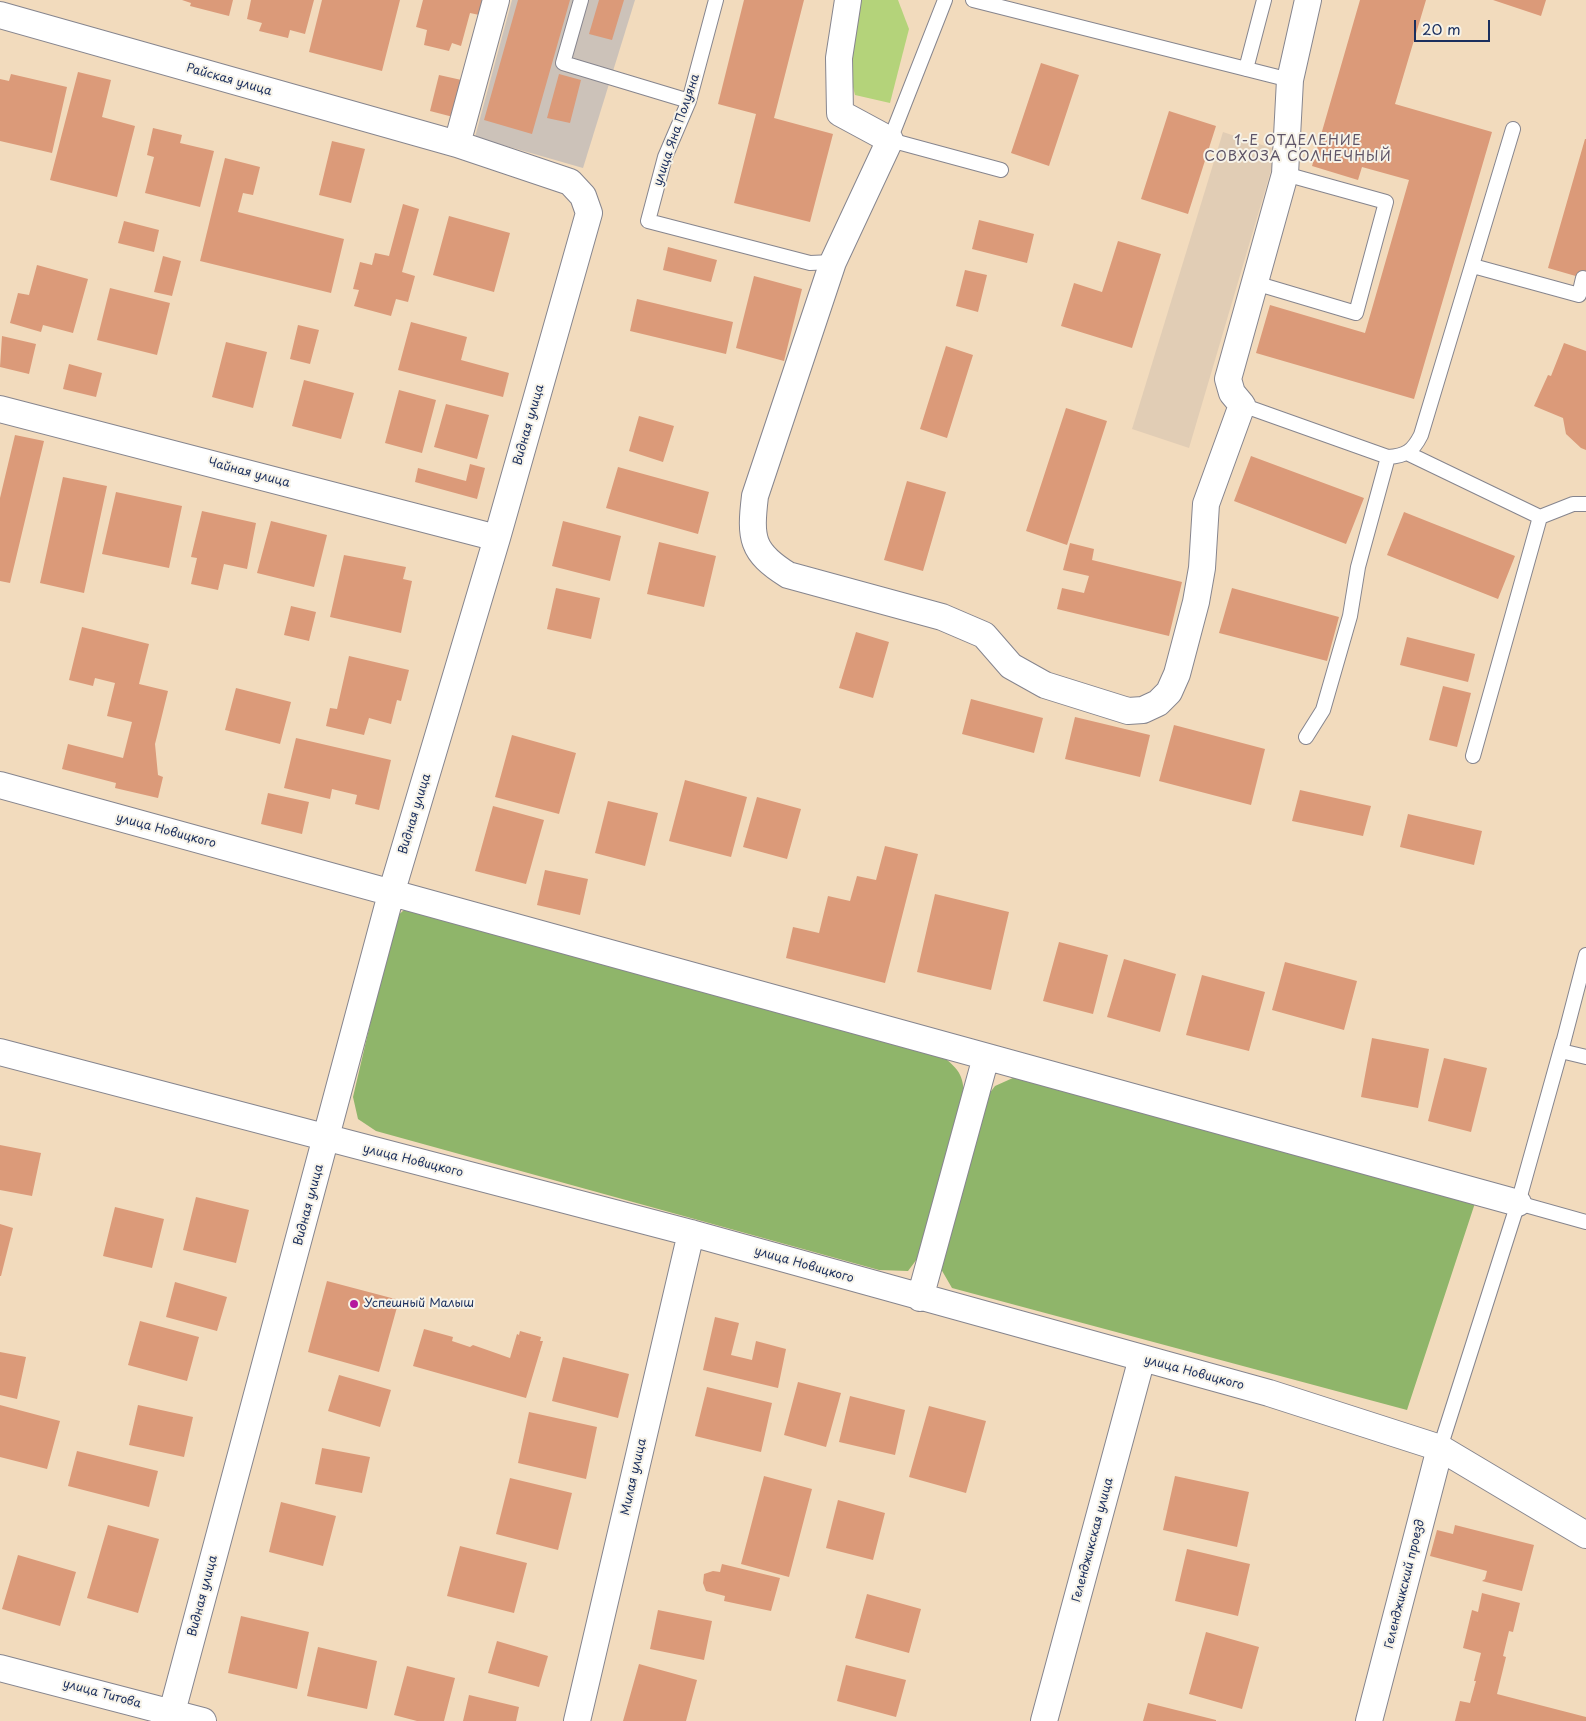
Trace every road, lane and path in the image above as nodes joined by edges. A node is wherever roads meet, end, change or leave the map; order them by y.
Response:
1 (496, 0) edge
2 (581, 0) edge
3 (716, 0) edge
4 (848, 0) edge
5 (945, 0) edge
6 (972, 0) edge
7 (1264, 0) edge
8 (1308, 0) edge
9 (0, 16) edge
10 (1246, 68) junction
11 (1290, 80) junction
12 (689, 101) junction
13 (1513, 129) dead end
14 (890, 140) junction
15 (458, 144) junction
16 (1001, 170) dead end
17 (1285, 174) junction
18 (833, 262) junction
19 (1473, 266) junction
20 (1583, 278) dead end
21 (1255, 283) junction
22 (1242, 405) junction
23 (0, 409) edge
24 (1407, 453) junction
25 (1388, 456) junction
26 (1586, 504) edge
27 (1540, 517) junction
28 (497, 538) junction
29 (1306, 738) dead end
30 (1473, 756) dead end
31 (0, 785) edge
32 (391, 894) junction
33 (1586, 954) edge
34 (1563, 1042) junction
35 (0, 1052) edge
36 (986, 1057) junction
37 (1586, 1057) edge
38 (326, 1139) junction
39 (1518, 1203) junction
40 (1586, 1222) edge
41 (691, 1232) junction
42 (920, 1298) junction
43 (1142, 1358) junction
44 (1440, 1448) junction
45 (1586, 1535) edge
46 (0, 1668) edge
47 (172, 1712) junction
48 (203, 1721) edge
49 (577, 1721) edge
50 (1044, 1721) edge
51 (1370, 1721) edge

1 - 15 street
2 - 12 lane
3 - 12 lane, улица Яна Полуяна
4 - 14 street
5 - 14 lane
6 - 10 lane
7 - 10 lane
8 - 11 street
9 - 15 street, Райская улица
10 - 11 lane
11 - 17 street
12 - 18 lane, улица Яна Полуяна
13 - 19 lane
14 - 16 lane
14 - 18 street
15 - 28 street, Видная улица
17 - 21 street
17 - 21 lane
18 - 22 street
19 - 20 lane
19 - 24 lane
21 - 22 street
22 - 25 lane
23 - 28 street, Чайная улица
24 - 25 lane
24 - 27 lane
25 - 29 lane
26 - 27 lane
27 - 30 lane
28 - 32 street, Видная улица
31 - 32 street, улица Новицкого
32 - 36 street, улица Новицкого
32 - 38 street, Видная улица
33 - 34 lane
34 - 37 lane
34 - 39 lane
35 - 38 street, улица Новицкого
36 - 39 street, улица Новицкого
36 - 42 street
38 - 41 street, улица Новицкого
38 - 47 street, Видная улица
39 - 40 lane
39 - 44 lane
41 - 42 street, улица Новицкого
41 - 49 street, Милая улица
42 - 43 street, улица Новицкого
43 - 44 street, улица Новицкого
43 - 50 street, Геленджикская улица
44 - 45 street, улица Новицкого
44 - 51 street, Геленджикский проезд
46 - 47 street, улица Титова
47 - 48 street, улица Титова

